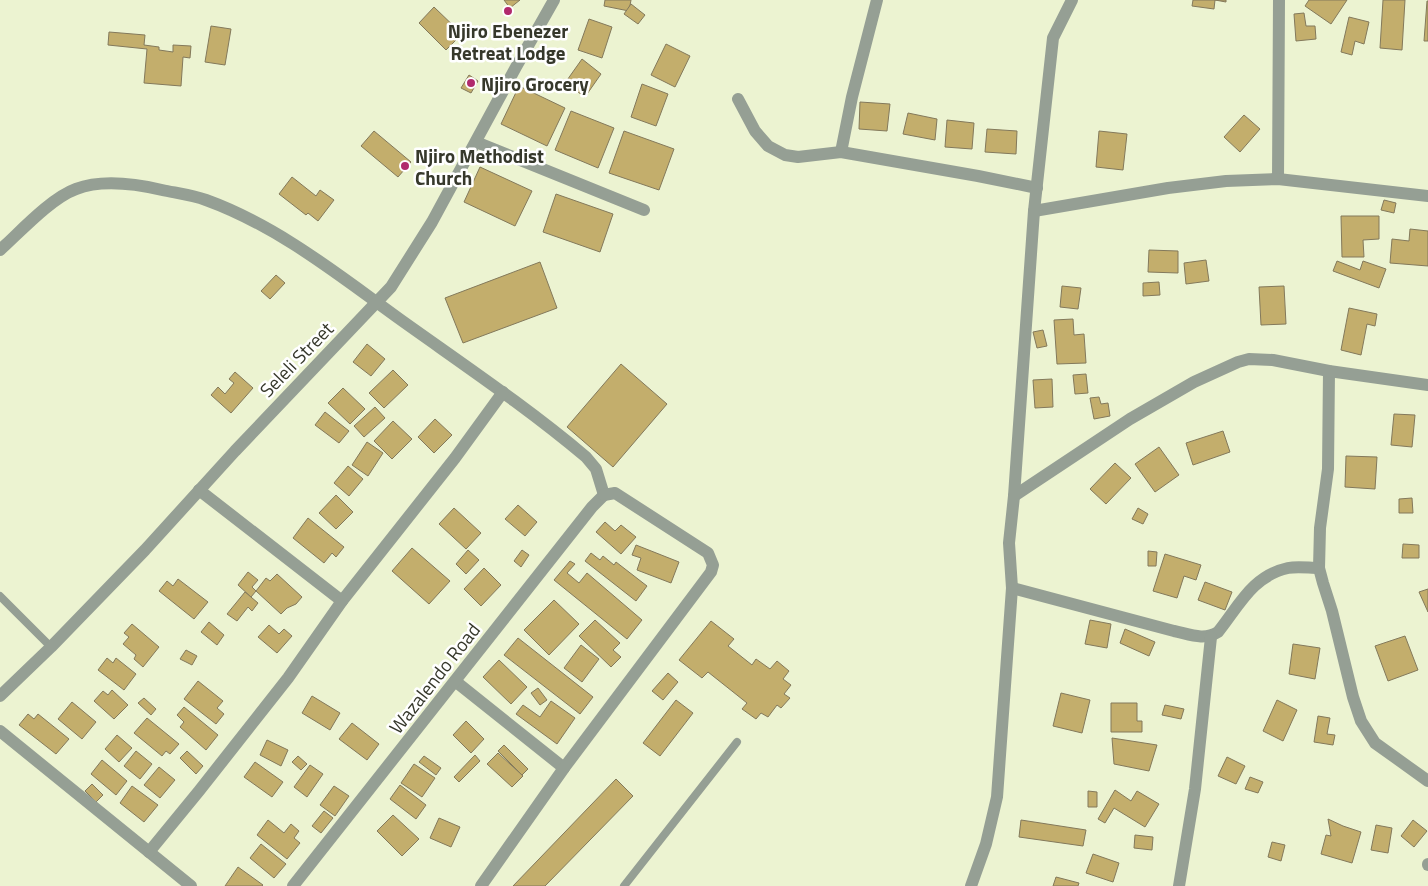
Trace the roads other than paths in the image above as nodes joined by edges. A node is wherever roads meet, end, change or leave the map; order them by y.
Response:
1 (554, 0) edge
2 (877, 0) edge
3 (1072, 0) edge
4 (1279, 0) edge
5 (738, 99) dead end
6 (476, 142) junction
7 (841, 152) junction
8 (1278, 179) junction
9 (1037, 188) junction
10 (1428, 196) edge
11 (644, 210) dead end
12 (1034, 211) junction
13 (0, 250) edge
14 (378, 302) junction
15 (1329, 371) junction
16 (1428, 385) edge
17 (503, 392) junction
18 (199, 490) junction
19 (604, 495) junction
20 (1014, 496) junction
21 (1319, 568) junction
22 (1012, 588) junction
23 (0, 596) edge
24 (342, 601) junction
25 (1211, 637) junction
26 (51, 647) junction
27 (455, 681) junction
28 (0, 696) edge
29 (0, 732) edge
30 (737, 742) dead end
31 (564, 768) junction
32 (1428, 781) edge
33 (149, 852) junction
34 (191, 886) edge
35 (293, 886) edge
36 (481, 886) edge
37 (624, 886) edge
38 (971, 886) edge
39 (1179, 886) edge

1 - 6 street, Seleli Street
2 - 7 street
3 - 9 street
4 - 8 street
5 - 7 street
6 - 11 street
6 - 14 street, Seleli Street
7 - 9 street
8 - 10 street
8 - 12 street
9 - 12 street
12 - 20 street
13 - 14 street
14 - 17 street
14 - 18 street, Seleli Street
15 - 16 street
15 - 20 street
15 - 21 street
17 - 19 street
17 - 24 street
18 - 24 street
18 - 26 street, Seleli Street
19 - 27 street, Wazalendo Road
19 - 31 street
20 - 22 street
21 - 25 street
21 - 32 street
22 - 25 street
22 - 38 street
23 - 26 lane
24 - 33 street
25 - 39 street
26 - 28 street, Seleli Street
27 - 31 street
27 - 35 street, Wazalendo Road
29 - 33 street
30 - 37 lane
31 - 36 street
33 - 34 street

